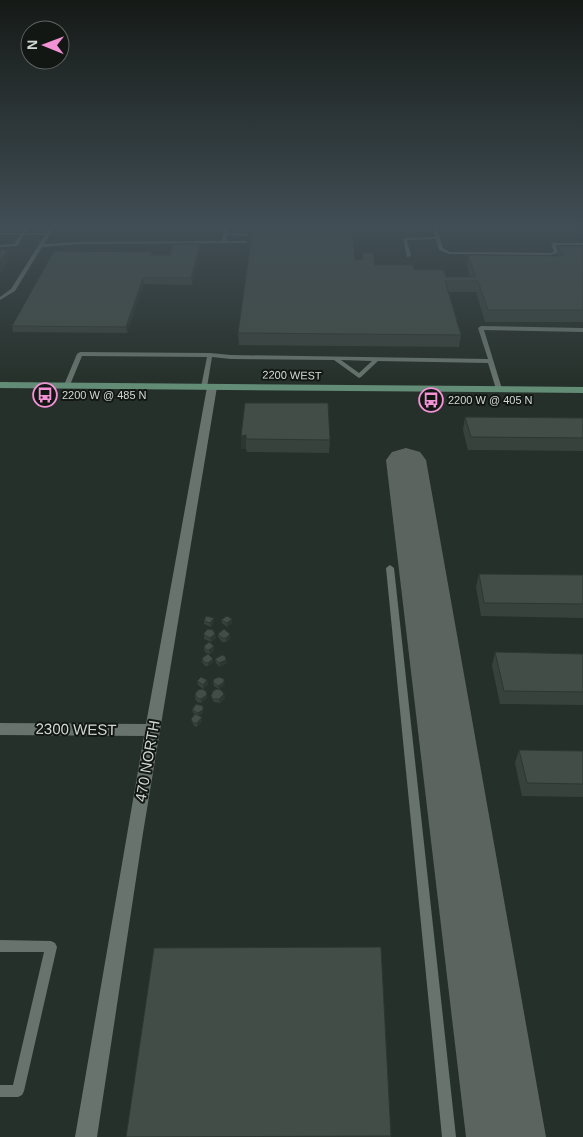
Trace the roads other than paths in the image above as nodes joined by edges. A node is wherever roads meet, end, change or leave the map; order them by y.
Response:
1 (20, 279) edge
2 (0, 299) edge
3 (583, 330) edge
4 (210, 355) junction
5 (336, 359) junction
6 (376, 360) junction
7 (491, 361) junction
8 (359, 376) junction
9 (0, 385) edge
10 (67, 385) junction
11 (208, 387) junction
12 (358, 388) junction
13 (499, 389) junction
14 (583, 390) edge
15 (390, 568) dead end
16 (0, 729) edge
17 (152, 730) junction
18 (0, 946) edge
19 (0, 1091) edge
20 (86, 1137) edge
21 (449, 1137) edge

1 - 2 lane
3 - 7 lane
4 - 5 lane
4 - 10 lane
4 - 11 lane
5 - 6 lane
5 - 8 lane
6 - 7 lane
6 - 8 lane
7 - 13 lane
8 - 12 lane
9 - 10 street, 2200 WEST
10 - 11 street, 2200 WEST
11 - 12 street, 2200 WEST
11 - 17 street, 470 NORTH
12 - 13 street, 2200 WEST
13 - 14 street, 2200 WEST
15 - 21 lane
16 - 17 street, 2300 WEST
17 - 20 street, 470 NORTH
18 - 19 lane

